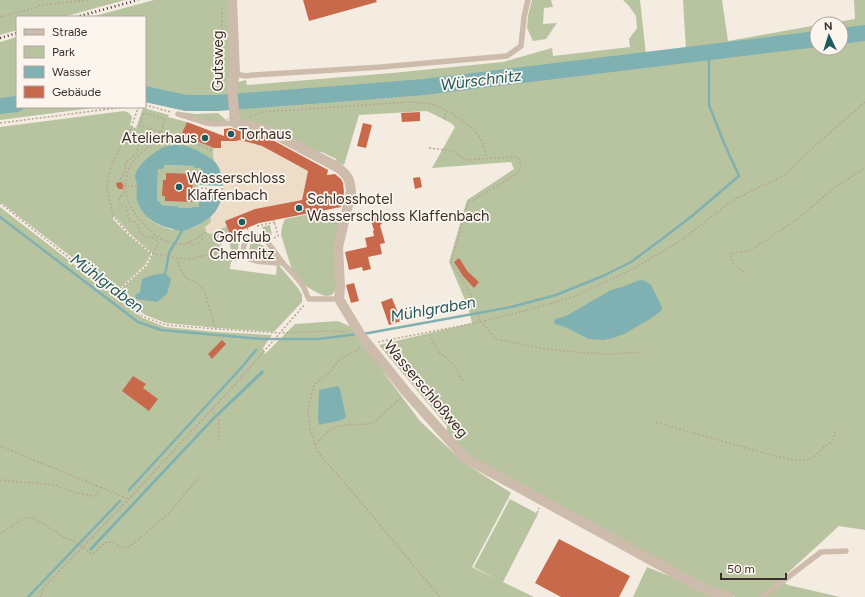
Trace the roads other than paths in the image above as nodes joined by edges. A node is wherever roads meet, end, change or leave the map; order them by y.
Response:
1 (232, 0) edge
2 (528, 0) edge
3 (235, 74) junction
4 (178, 114) road end
5 (236, 120) junction
6 (283, 263) junction
7 (339, 299) junction
8 (846, 551) dead end
9 (728, 597) edge
10 (762, 597) edge

1 - 3 street, Gutsweg
2 - 3 lane
3 - 5 street, Gutsweg
4 - 5 lane
5 - 7 street
6 - 6 lane
6 - 7 lane
7 - 9 street, Wasserschloßweg
8 - 10 lane

